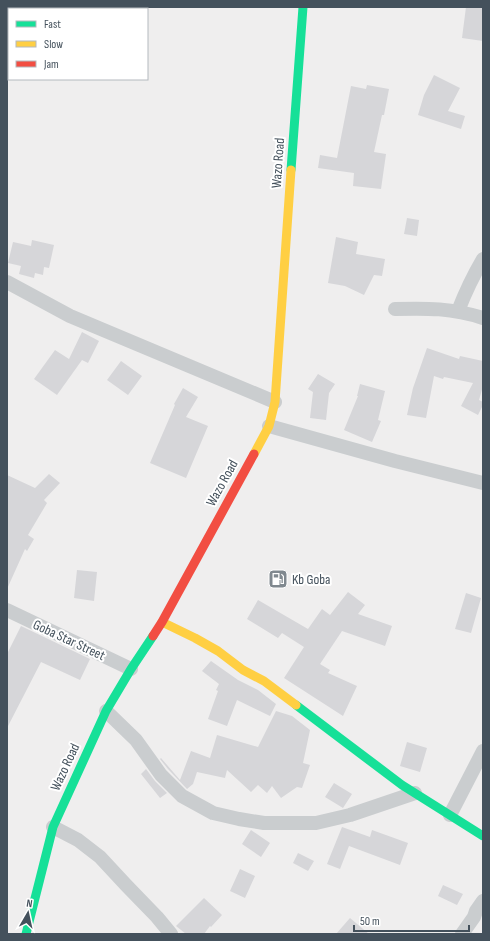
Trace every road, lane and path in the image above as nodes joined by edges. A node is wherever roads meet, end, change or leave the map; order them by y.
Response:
1 (303, 7) edge
2 (483, 259) edge
3 (7, 282) edge
4 (395, 309) dead end
5 (458, 311) junction
6 (483, 318) edge
7 (275, 402) junction
8 (269, 426) junction
9 (483, 483) edge
10 (7, 610) edge
11 (162, 622) junction
12 (131, 669) junction
13 (106, 711) junction
14 (483, 751) edge
15 (415, 793) junction
16 (450, 815) junction
17 (53, 827) junction
18 (483, 836) edge
19 (483, 901) edge
20 (26, 934) edge
21 (171, 934) edge
22 (462, 934) edge

1 - 7 main road, Wazo Road
2 - 5 street
3 - 7 street
4 - 5 street
5 - 6 street
7 - 8 main road, Wazo Road
8 - 9 street
8 - 11 main road, Wazo Road
10 - 12 street, Goba Star Street
11 - 12 main road, Wazo Road
11 - 15 main road
12 - 13 main road, Wazo Road
13 - 15 street
13 - 17 main road, Wazo Road
14 - 16 street
15 - 16 main road
16 - 18 main road
17 - 20 main road, Wazo Road
17 - 21 street
19 - 22 street

